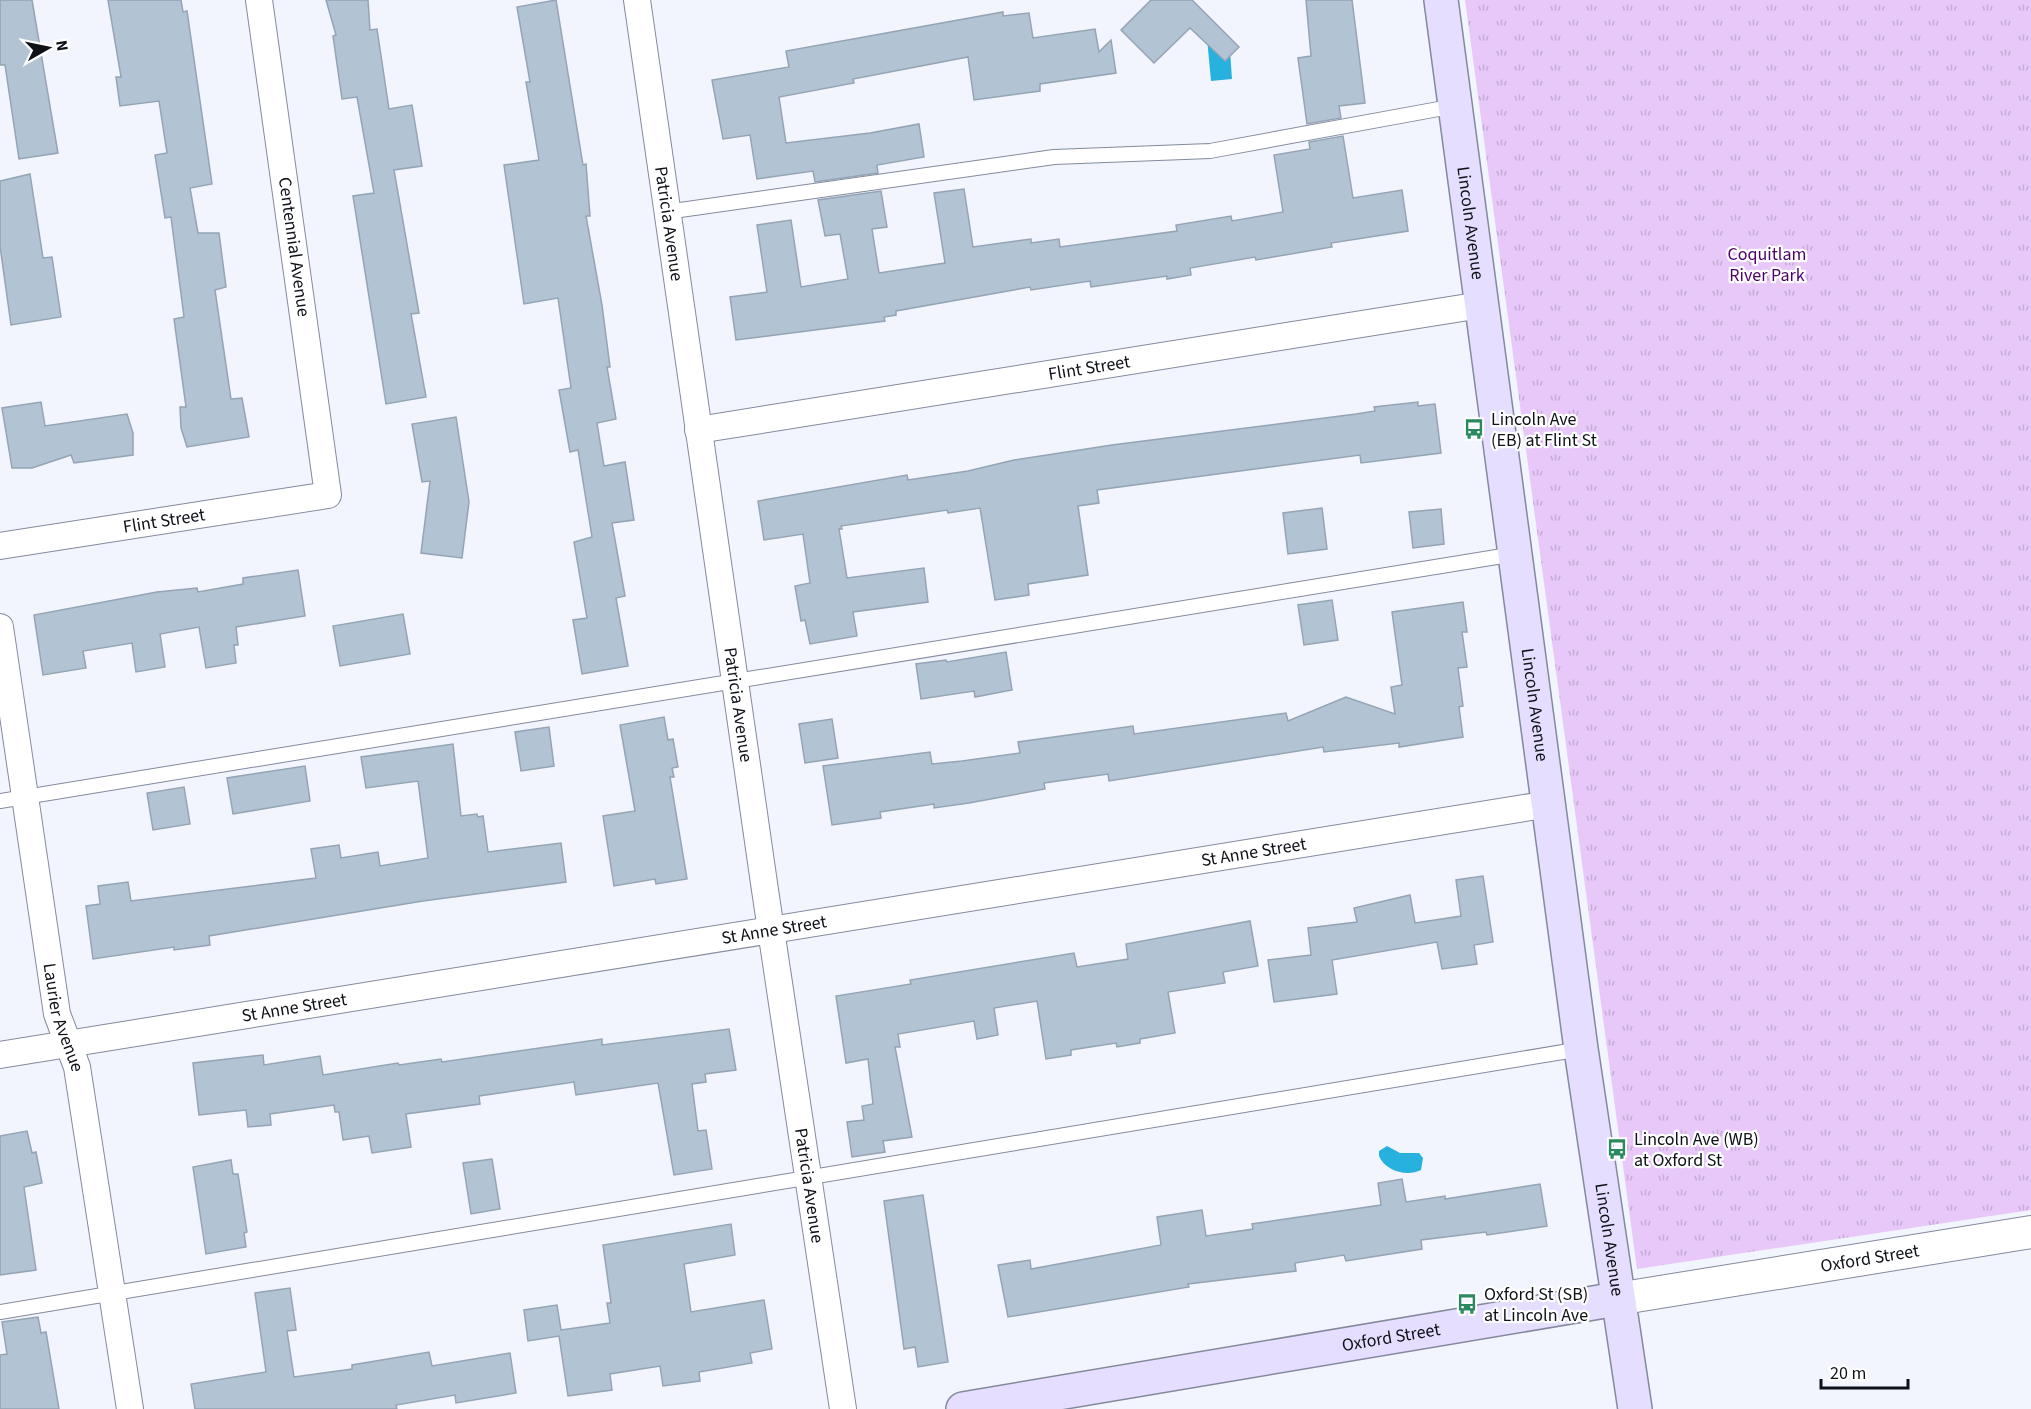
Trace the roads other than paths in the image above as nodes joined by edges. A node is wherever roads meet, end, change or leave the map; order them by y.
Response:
1 (259, 0) edge
2 (637, 0) edge
3 (1441, 0) edge
4 (1455, 105) junction
5 (666, 212) junction
6 (1481, 305) junction
7 (698, 430) junction
8 (328, 495) joint
9 (0, 546) edge
10 (1515, 554) junction
11 (0, 627) edge
12 (735, 680) junction
13 (26, 797) junction
14 (0, 801) edge
15 (1549, 804) junction
16 (771, 929) junction
17 (69, 1043) junction
18 (1581, 1050) junction
19 (0, 1055) edge
20 (807, 1176) junction
21 (2031, 1232) edge
22 (113, 1294) junction
23 (1617, 1299) junction
24 (0, 1312) edge
25 (130, 1409) edge
26 (843, 1409) edge
27 (963, 1409) edge
28 (1635, 1409) edge

1 - 8 street, Centennial Avenue
2 - 5 street, Patricia Avenue
3 - 4 main road, Lincoln Avenue
4 - 5 lane
4 - 6 main road, Lincoln Avenue
5 - 7 street, Patricia Avenue
6 - 7 street, Flint Street
6 - 10 main road, Lincoln Avenue
7 - 12 street, Patricia Avenue
8 - 9 street, Flint Street
10 - 12 lane
10 - 15 main road, Lincoln Avenue
11 - 13 street, Laurier Avenue
12 - 13 lane
12 - 16 street, Patricia Avenue
13 - 14 lane
13 - 17 street, Laurier Avenue
15 - 16 street, St Anne Street
15 - 18 main road, Lincoln Avenue
16 - 17 street, St Anne Street
16 - 20 street, Patricia Avenue
17 - 19 street, St Anne Street
17 - 22 street, Laurier Avenue
18 - 20 lane
18 - 23 main road, Lincoln Avenue
20 - 22 lane
20 - 26 street, Patricia Avenue
21 - 23 street, Oxford Street
22 - 24 lane
22 - 25 street, Laurier Avenue
23 - 27 main road, Oxford Street
23 - 28 main road, Lincoln Avenue

